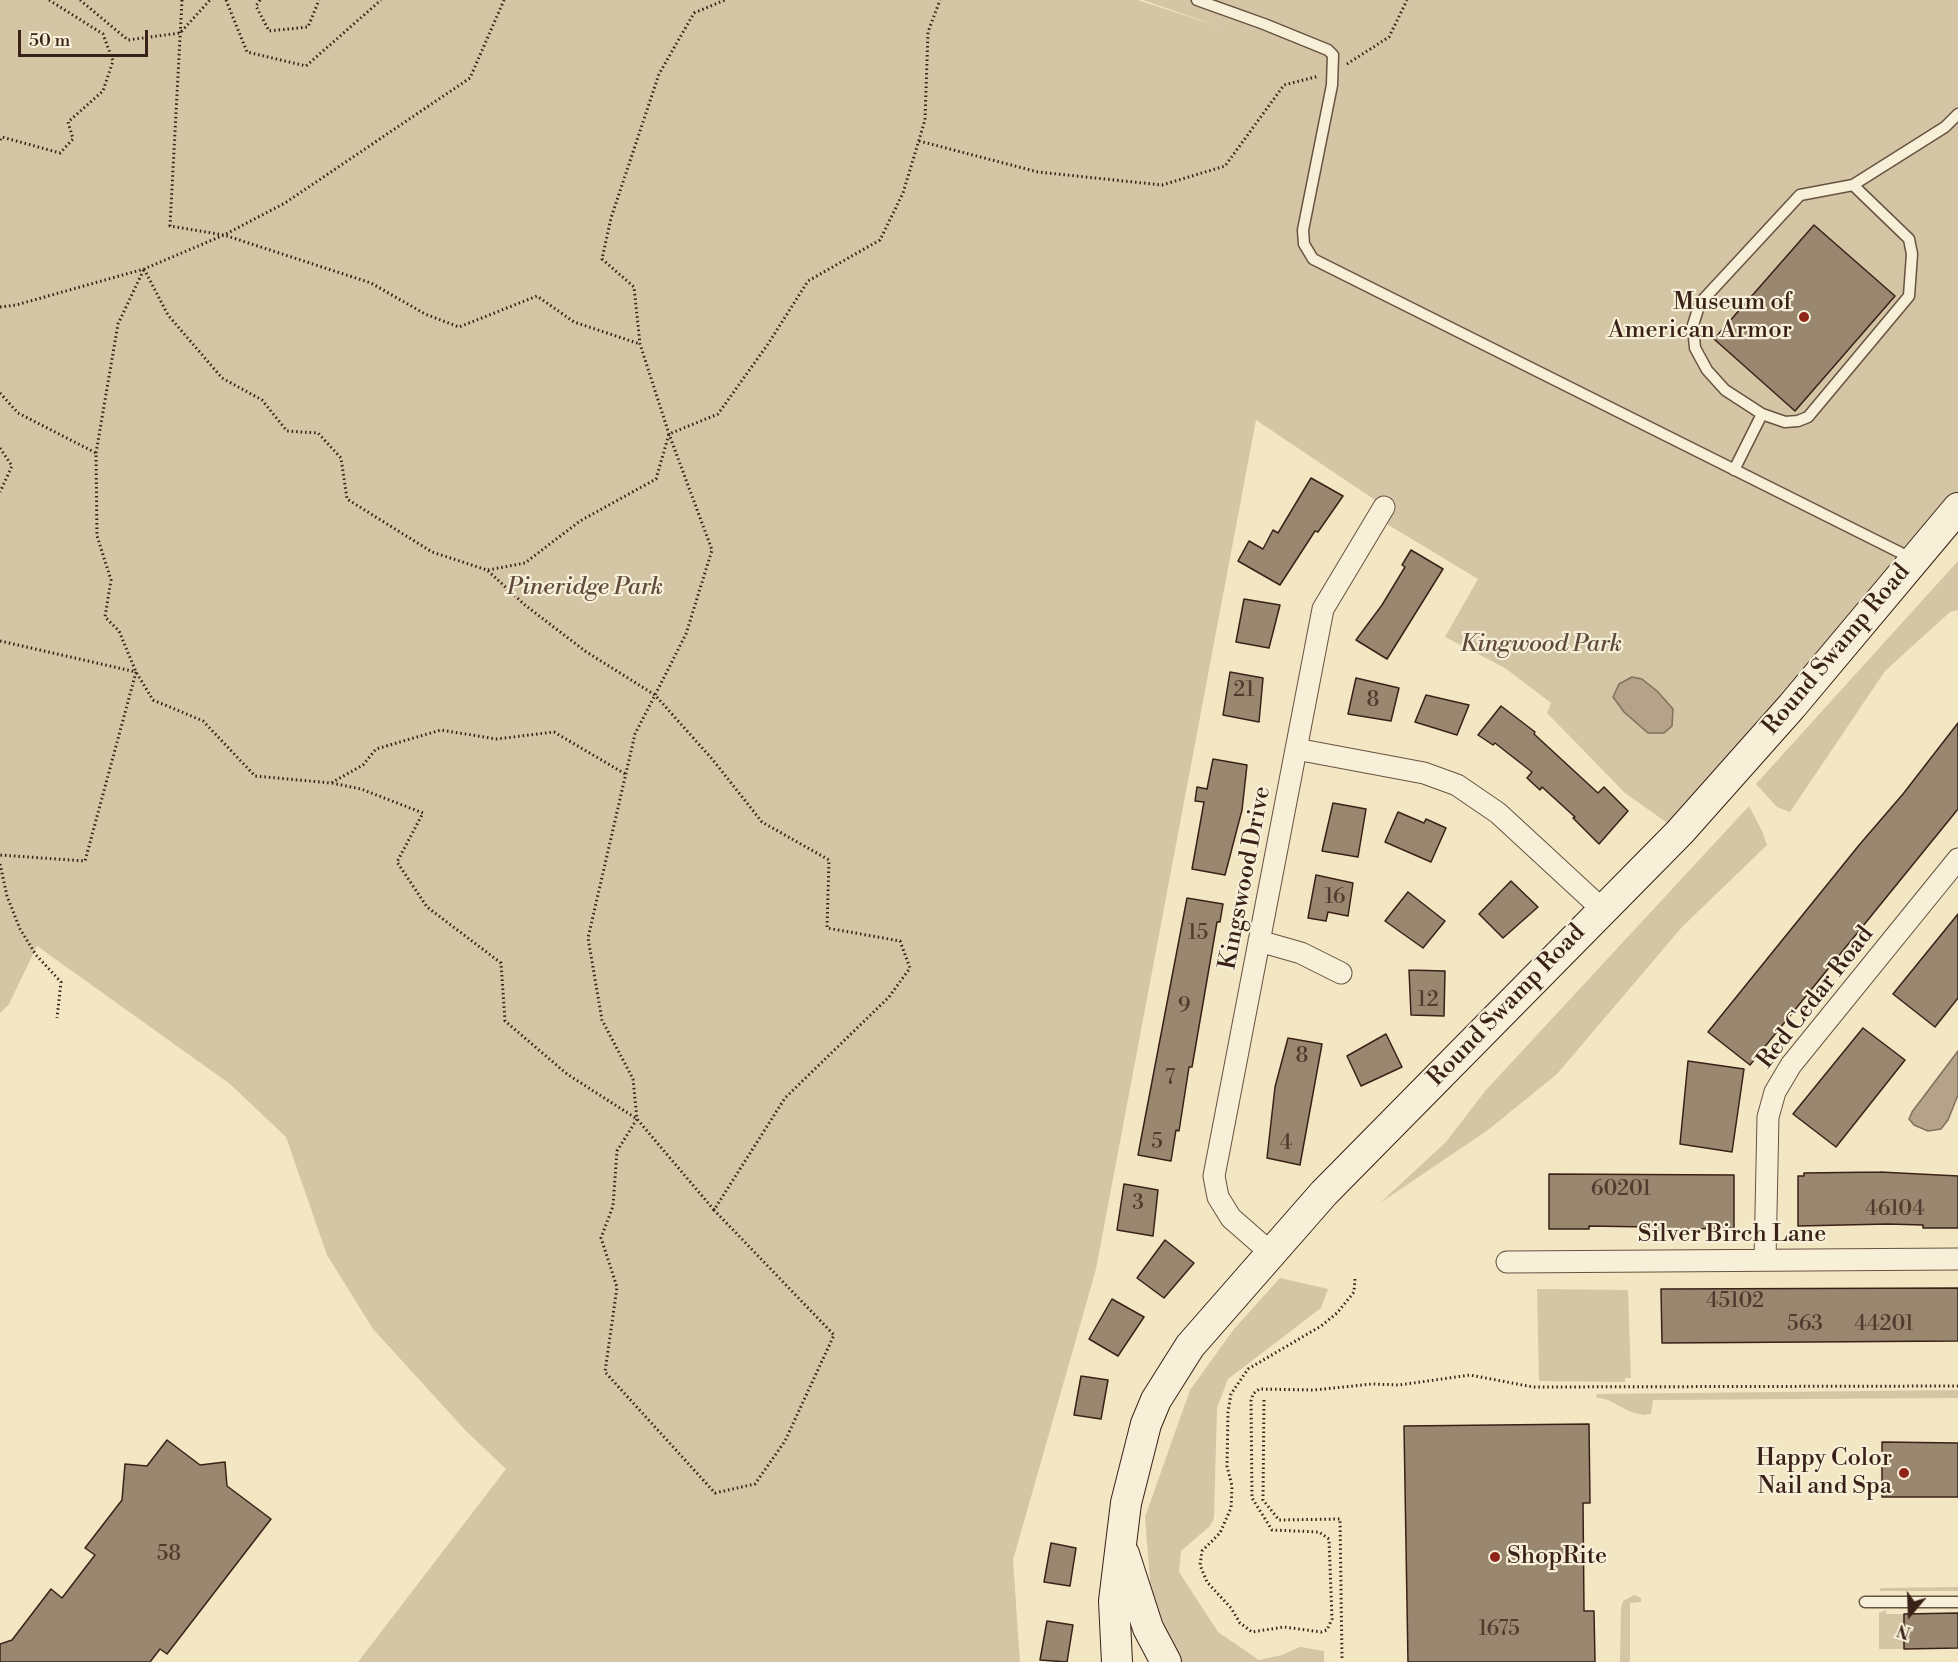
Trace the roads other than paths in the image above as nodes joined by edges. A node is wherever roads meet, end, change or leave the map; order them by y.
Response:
1 (1197, 0) edge
2 (1958, 114) edge
3 (1853, 185) junction
4 (1762, 414) junction
5 (1734, 470) junction
6 (1384, 507) dead end
7 (1958, 508) edge
8 (1913, 559) junction
9 (1296, 749) junction
10 (1958, 859) edge
11 (1602, 909) junction
12 (1259, 941) junction
13 (1341, 973) dead end
14 (1271, 1253) junction
15 (1958, 1258) edge
16 (1764, 1260) junction
17 (1507, 1262) dead end
18 (1120, 1540) junction
19 (1865, 1602) dead end
20 (1958, 1602) edge
21 (1117, 1662) edge
22 (1140, 1662) edge
23 (1166, 1662) edge

1 - 5 lane
2 - 3 lane
3 - 4 lane
3 - 4 lane
4 - 5 lane
5 - 8 lane
6 - 9 street, Kingswood Drive
7 - 8 main road, Round Swamp Road
8 - 11 main road, Round Swamp Road
9 - 11 street
9 - 12 street, Kingswood Drive
10 - 16 street, Red Cedar Road
11 - 14 main road, Round Swamp Road
12 - 13 street
12 - 14 street, Kingswood Drive
14 - 18 main road, Round Swamp Road
15 - 16 street, Silver Birch Lane
16 - 17 street, Silver Birch Lane
18 - 21 main road, Round Swamp Road
18 - 22 main road, Round Swamp Road
18 - 23 main road
19 - 20 lane

